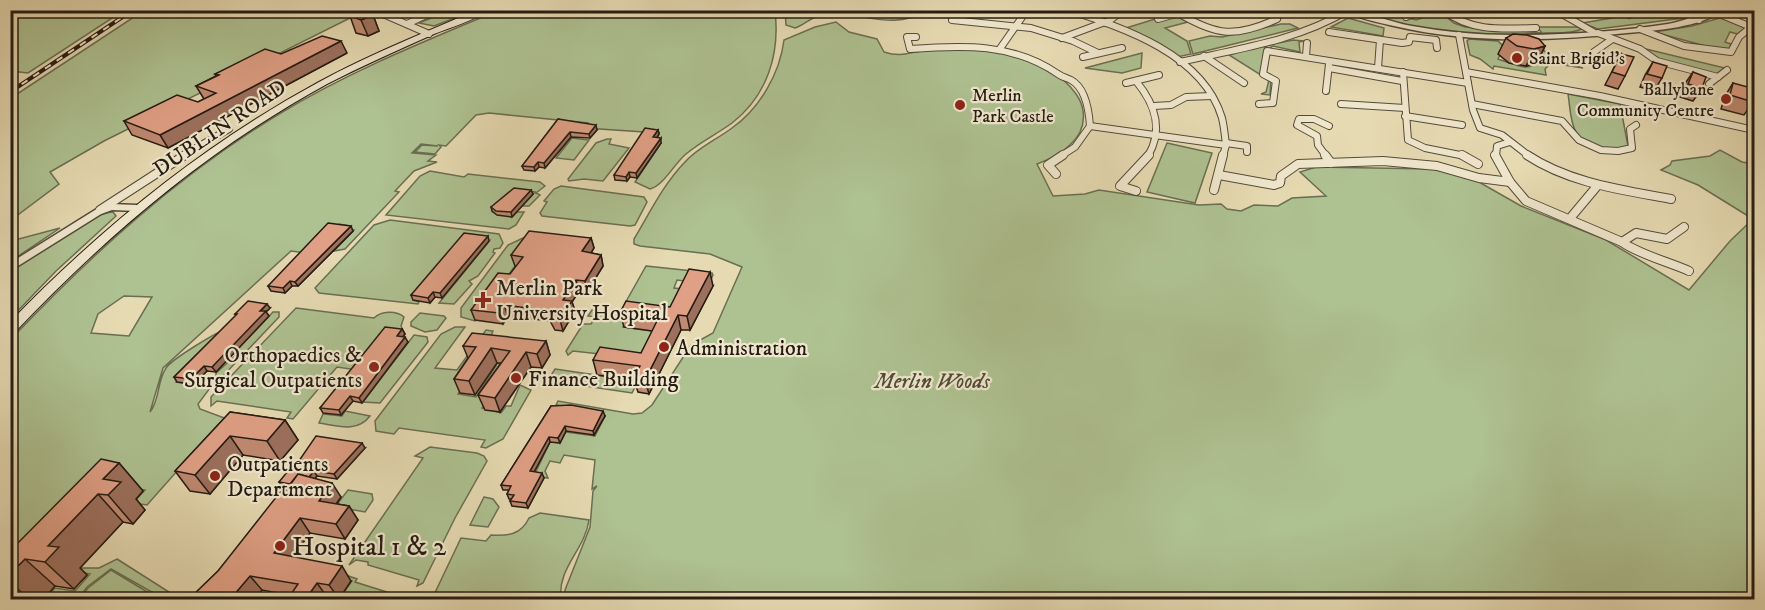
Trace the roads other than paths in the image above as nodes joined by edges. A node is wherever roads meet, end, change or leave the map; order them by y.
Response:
1 (374, 10) edge
2 (436, 10) edge
3 (485, 10) edge
4 (1027, 10) edge
5 (1068, 10) edge
6 (1116, 10) edge
7 (1190, 10) edge
8 (1264, 10) edge
9 (1423, 10) edge
10 (1443, 10) edge
11 (1555, 10) edge
12 (1620, 10) edge
13 (1675, 10) edge
14 (1346, 11) edge
15 (1719, 12) edge
16 (1178, 14) junction
17 (1629, 15) dead end
18 (1406, 17) dead end
19 (1158, 19) dead end
20 (952, 20) dead end
21 (1699, 20) junction
22 (1105, 22) junction
23 (406, 24) junction
24 (1016, 26) junction
25 (1536, 28) dead end
26 (1640, 29) junction
27 (1329, 32) dead end
28 (1597, 33) junction
29 (429, 34) junction
30 (1459, 35) junction
31 (916, 37) dead end
32 (1062, 38) junction
33 (1380, 40) junction
34 (1611, 40) junction
35 (1307, 43) dead end
36 (1122, 48) dead end
37 (1437, 48) dead end
38 (999, 50) junction
39 (1098, 54) junction
40 (1592, 54) dead end
41 (1204, 56) junction
42 (1306, 56) junction
43 (1083, 57) dead end
44 (1329, 60) junction
45 (1180, 62) junction
46 (1329, 68) junction
47 (1378, 68) junction
48 (1728, 70) dead end
49 (1402, 72) junction
50 (1466, 72) junction
51 (1159, 75) dead end
52 (1718, 77) junction
53 (1136, 81) junction
54 (1402, 81) junction
55 (1126, 83) dead end
56 (1244, 83) dead end
57 (1468, 83) junction
58 (1709, 84) dead end
59 (1326, 91) dead end
60 (1212, 96) junction
61 (1259, 104) dead end
62 (1341, 104) dead end
63 (1472, 104) junction
64 (1154, 106) junction
65 (1405, 108) junction
66 (1405, 116) junction
67 (1462, 125) dead end
68 (1636, 125) dead end
69 (1090, 126) junction
70 (1329, 126) dead end
71 (229, 129) dead end
72 (1755, 130) edge
73 (1158, 135) junction
74 (1510, 142) junction
75 (1226, 144) junction
76 (1246, 152) dead end
77 (1331, 163) junction
78 (1478, 164) dead end
79 (1056, 174) dead end
80 (1219, 175) junction
81 (1510, 182) junction
82 (1598, 185) junction
83 (1214, 190) dead end
84 (1136, 191) dead end
85 (1671, 199) dead end
86 (137, 208) junction
87 (98, 212) junction
88 (1572, 216) dead end
89 (1684, 227) dead end
90 (1622, 242) junction
91 (10, 268) edge
92 (1689, 271) dead end
93 (10, 330) edge

1 - 23 street
2 - 23 street
3 - 29 main road, DUBLIN ROAD
4 - 24 street
5 - 22 street
6 - 22 street
7 - 16 street
8 - 16 street
9 - 18 street
10 - 25 street
11 - 28 street
12 - 17 street
13 - 21 street
14 - 30 street
14 - 41 street
15 - 21 street
15 - 26 street
16 - 19 street
20 - 24 street
21 - 26 street
22 - 32 street
22 - 45 street
23 - 29 street
24 - 32 street
24 - 38 street
26 - 28 street
27 - 33 street
28 - 30 street
28 - 34 street
29 - 86 main road, DUBLIN ROAD
30 - 50 street
31 - 38 street
32 - 39 street
33 - 37 street
33 - 47 street
34 - 40 street
34 - 52 street
35 - 42 street
36 - 39 street
38 - 69 street
39 - 43 street
41 - 45 street
41 - 56 street
42 - 44 street
42 - 61 street
44 - 46 street
44 - 47 street
45 - 60 street
46 - 54 street
46 - 59 street
47 - 49 street
48 - 52 street
49 - 54 street
49 - 57 street
50 - 57 street
50 - 72 street
51 - 53 street
52 - 58 street
53 - 55 street
53 - 64 street
54 - 65 street
57 - 63 street
60 - 64 street
60 - 75 street
62 - 65 street
63 - 68 street
63 - 74 street
64 - 73 street
65 - 66 street
66 - 67 street
66 - 78 street
69 - 73 street
69 - 79 street
70 - 77 street
71 - 87 street
73 - 75 street
73 - 84 street
74 - 81 street
74 - 82 street
75 - 76 street
75 - 80 street
77 - 80 street
77 - 81 street
80 - 83 street
81 - 90 street
82 - 85 street
82 - 88 street
86 - 87 street
86 - 93 main road, DUBLIN ROAD
87 - 91 street
89 - 90 street
90 - 92 street

